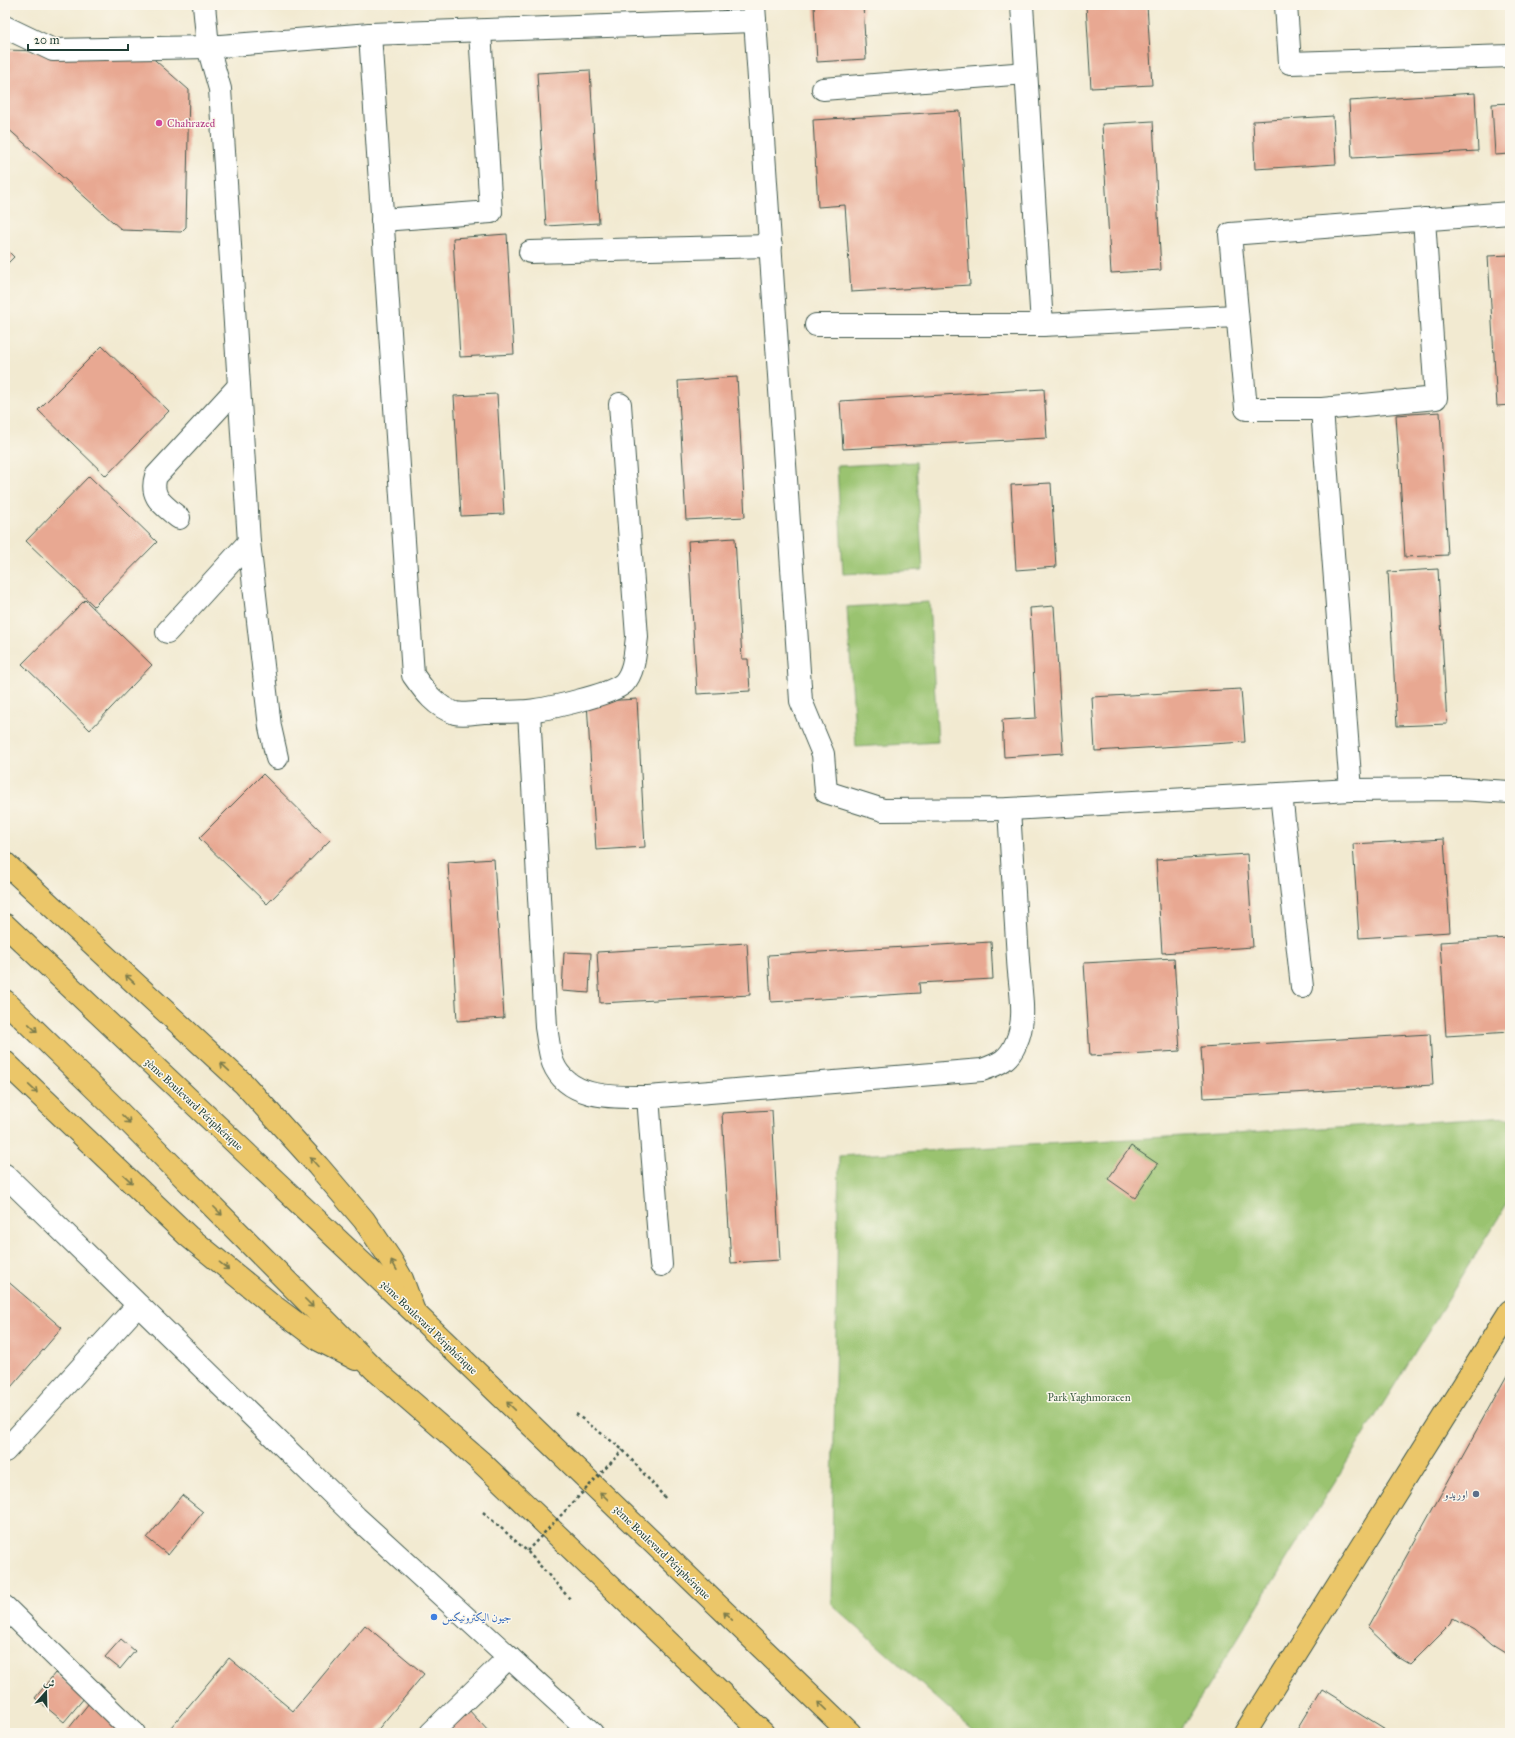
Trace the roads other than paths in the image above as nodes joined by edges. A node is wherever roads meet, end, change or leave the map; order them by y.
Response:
1 (204, 5) edge
2 (1022, 5) edge
3 (1286, 5) edge
4 (755, 13) edge
5 (5, 27) edge
6 (480, 31) junction
7 (370, 34) junction
8 (208, 47) junction
9 (1510, 56) edge
10 (1026, 73) junction
11 (823, 89) dead end
12 (1510, 213) edge
13 (1424, 219) junction
14 (382, 220) junction
15 (770, 246) junction
16 (530, 252) dead end
17 (1237, 316) junction
18 (816, 325) dead end
19 (1042, 325) junction
20 (239, 386) junction
21 (620, 404) dead end
22 (1322, 409) junction
23 (178, 518) dead end
24 (249, 542) junction
25 (167, 632) dead end
26 (529, 711) junction
27 (276, 758) dead end
28 (1351, 790) junction
29 (1510, 792) edge
30 (1280, 794) junction
31 (1009, 810) junction
32 (5, 863) edge
33 (5, 925) edge
34 (1302, 986) dead end
35 (5, 1001) edge
36 (5, 1062) edge
37 (648, 1097) junction
38 (5, 1175) edge
39 (661, 1265) dead end
40 (138, 1305) junction
41 (1510, 1311) edge
42 (415, 1313) junction
43 (375, 1370) junction
44 (5, 1451) edge
45 (5, 1607) edge
46 (509, 1657) junction
47 (134, 1733) edge
48 (431, 1733) edge
49 (592, 1733) edge
50 (763, 1733) edge
51 (850, 1733) edge
52 (1245, 1733) edge

1 - 8 street
2 - 10 street
3 - 9 street
4 - 6 street
4 - 15 street
5 - 8 street
6 - 7 street
6 - 14 street
7 - 8 street
7 - 14 street
8 - 20 street
10 - 11 street
10 - 19 street
12 - 13 street
13 - 17 street
13 - 22 street
14 - 26 street
15 - 16 street
15 - 31 street
17 - 19 street
17 - 22 street
18 - 19 street
20 - 23 street
20 - 24 street
21 - 26 street
22 - 28 street
24 - 25 street
24 - 27 street
26 - 37 street
28 - 29 street
28 - 30 street
30 - 31 street
30 - 34 street
31 - 37 street
42 -> 32 main road
33 - 42 main road, 3ème Boulevard Périphérique
35 -> 43 main road
36 -> 43 main road
37 - 39 street
38 - 40 street
40 - 44 street
40 - 46 street
41 - 52 main road
51 -> 42 main road, 3ème Boulevard Périphérique
43 - 50 main road
45 - 47 street
46 - 48 street
46 - 49 street

